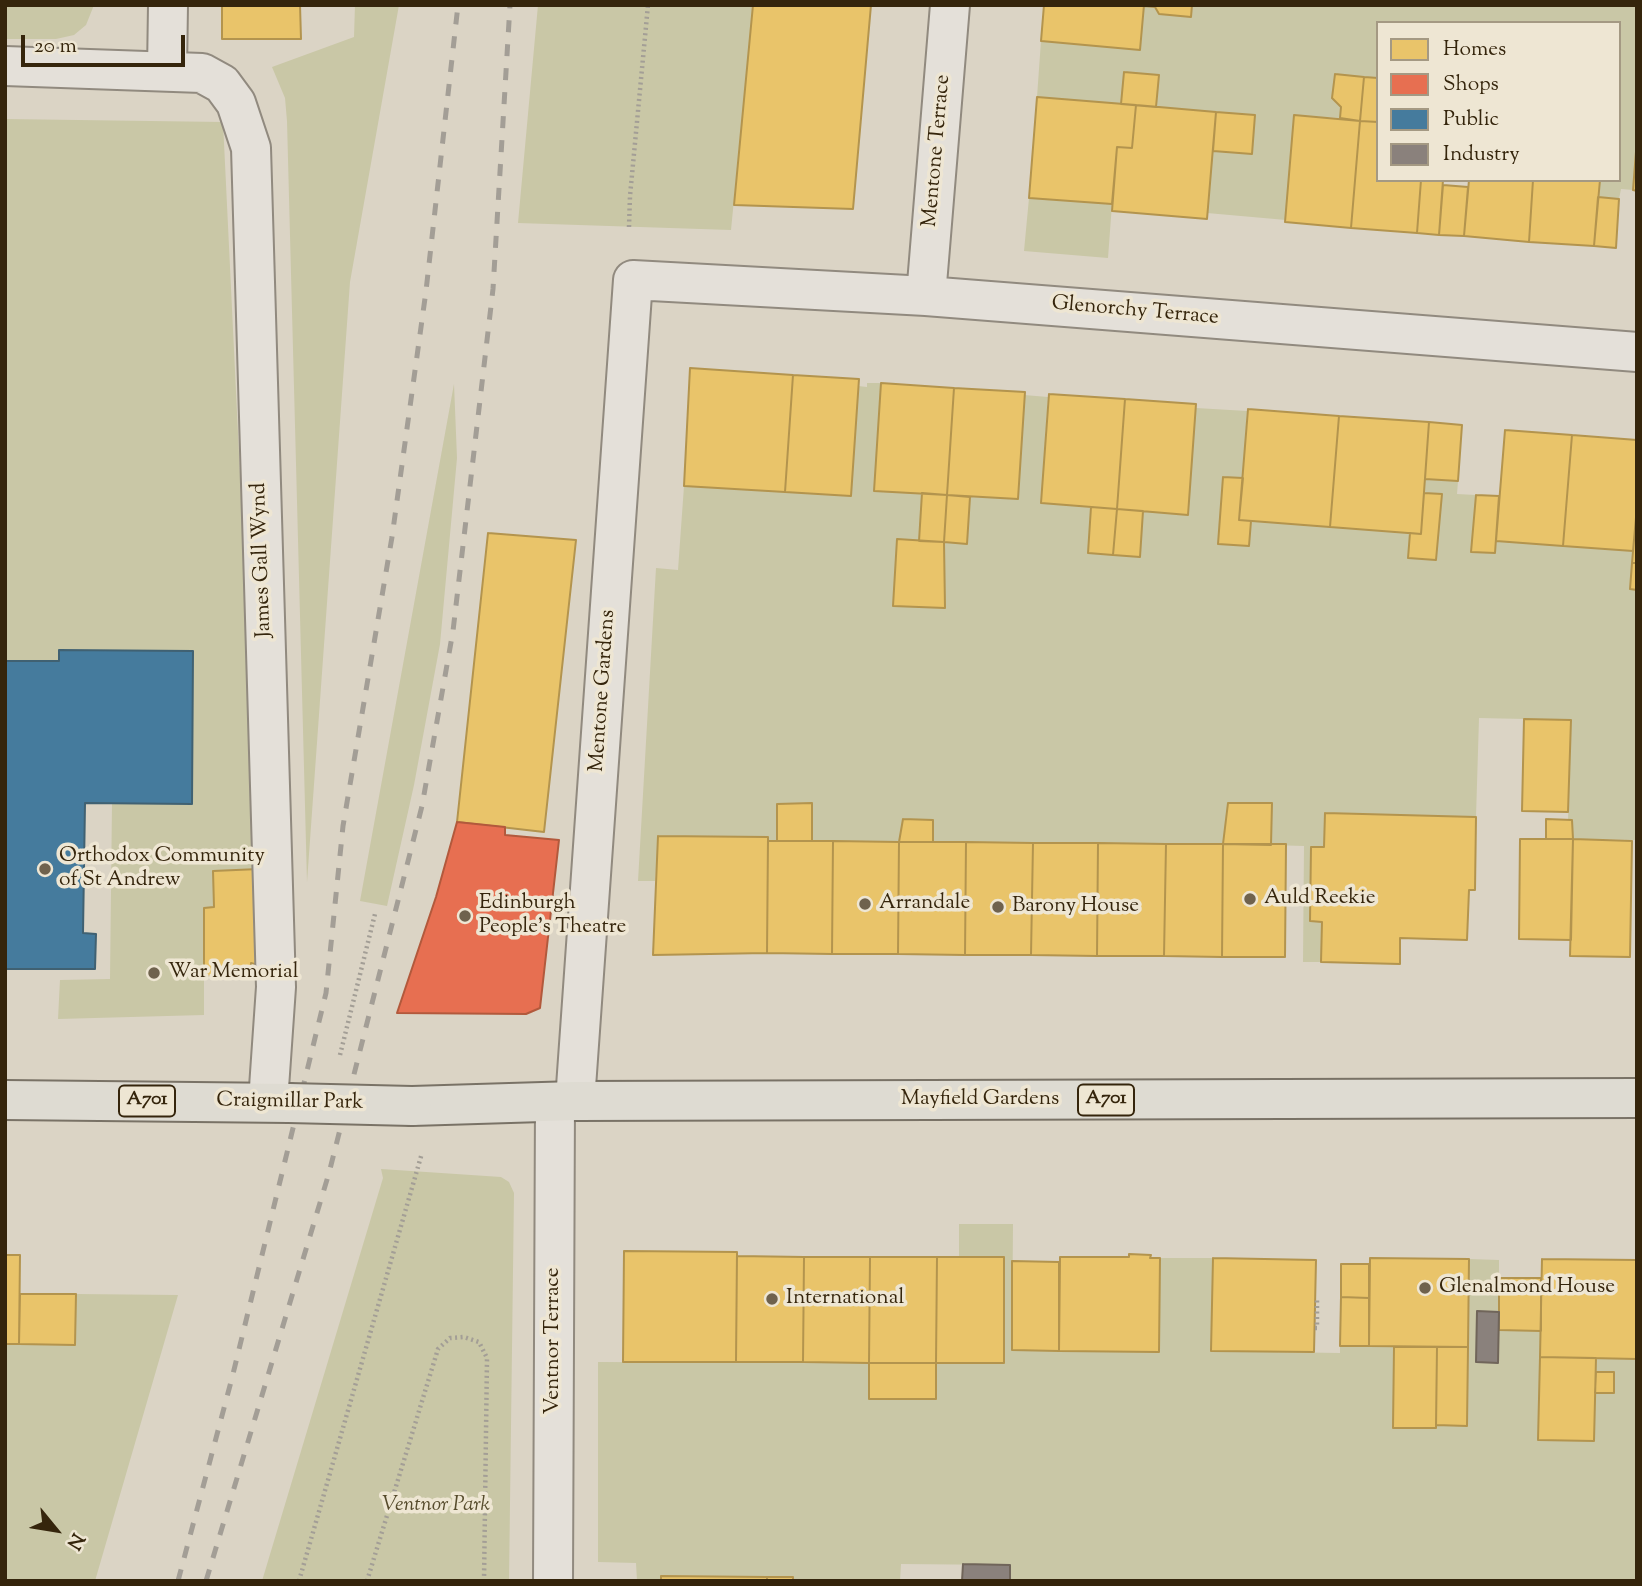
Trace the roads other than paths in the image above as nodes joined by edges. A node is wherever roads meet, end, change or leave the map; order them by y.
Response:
1 (168, 5) edge
2 (950, 5) edge
3 (5, 66) edge
4 (167, 71) junction
5 (633, 280) joint
6 (926, 296) junction
7 (1637, 352) edge
8 (1637, 1098) edge
9 (5, 1100) edge
10 (278, 1102) junction
11 (565, 1102) junction
12 (553, 1581) edge

1 - 4 street
2 - 6 street, Mentone Terrace
3 - 4 street, James Gall Wynd
4 - 10 street, James Gall Wynd
5 - 6 street, Glenorchy Terrace
5 - 11 street, Mentone Gardens
6 - 7 street, Glenorchy Terrace
8 - 11 main road, Mayfield Gardens / A701
9 - 10 main road, Craigmillar Park / A701
10 - 11 main road, Craigmillar Park / A701, bridge
11 - 12 street, Ventnor Terrace

